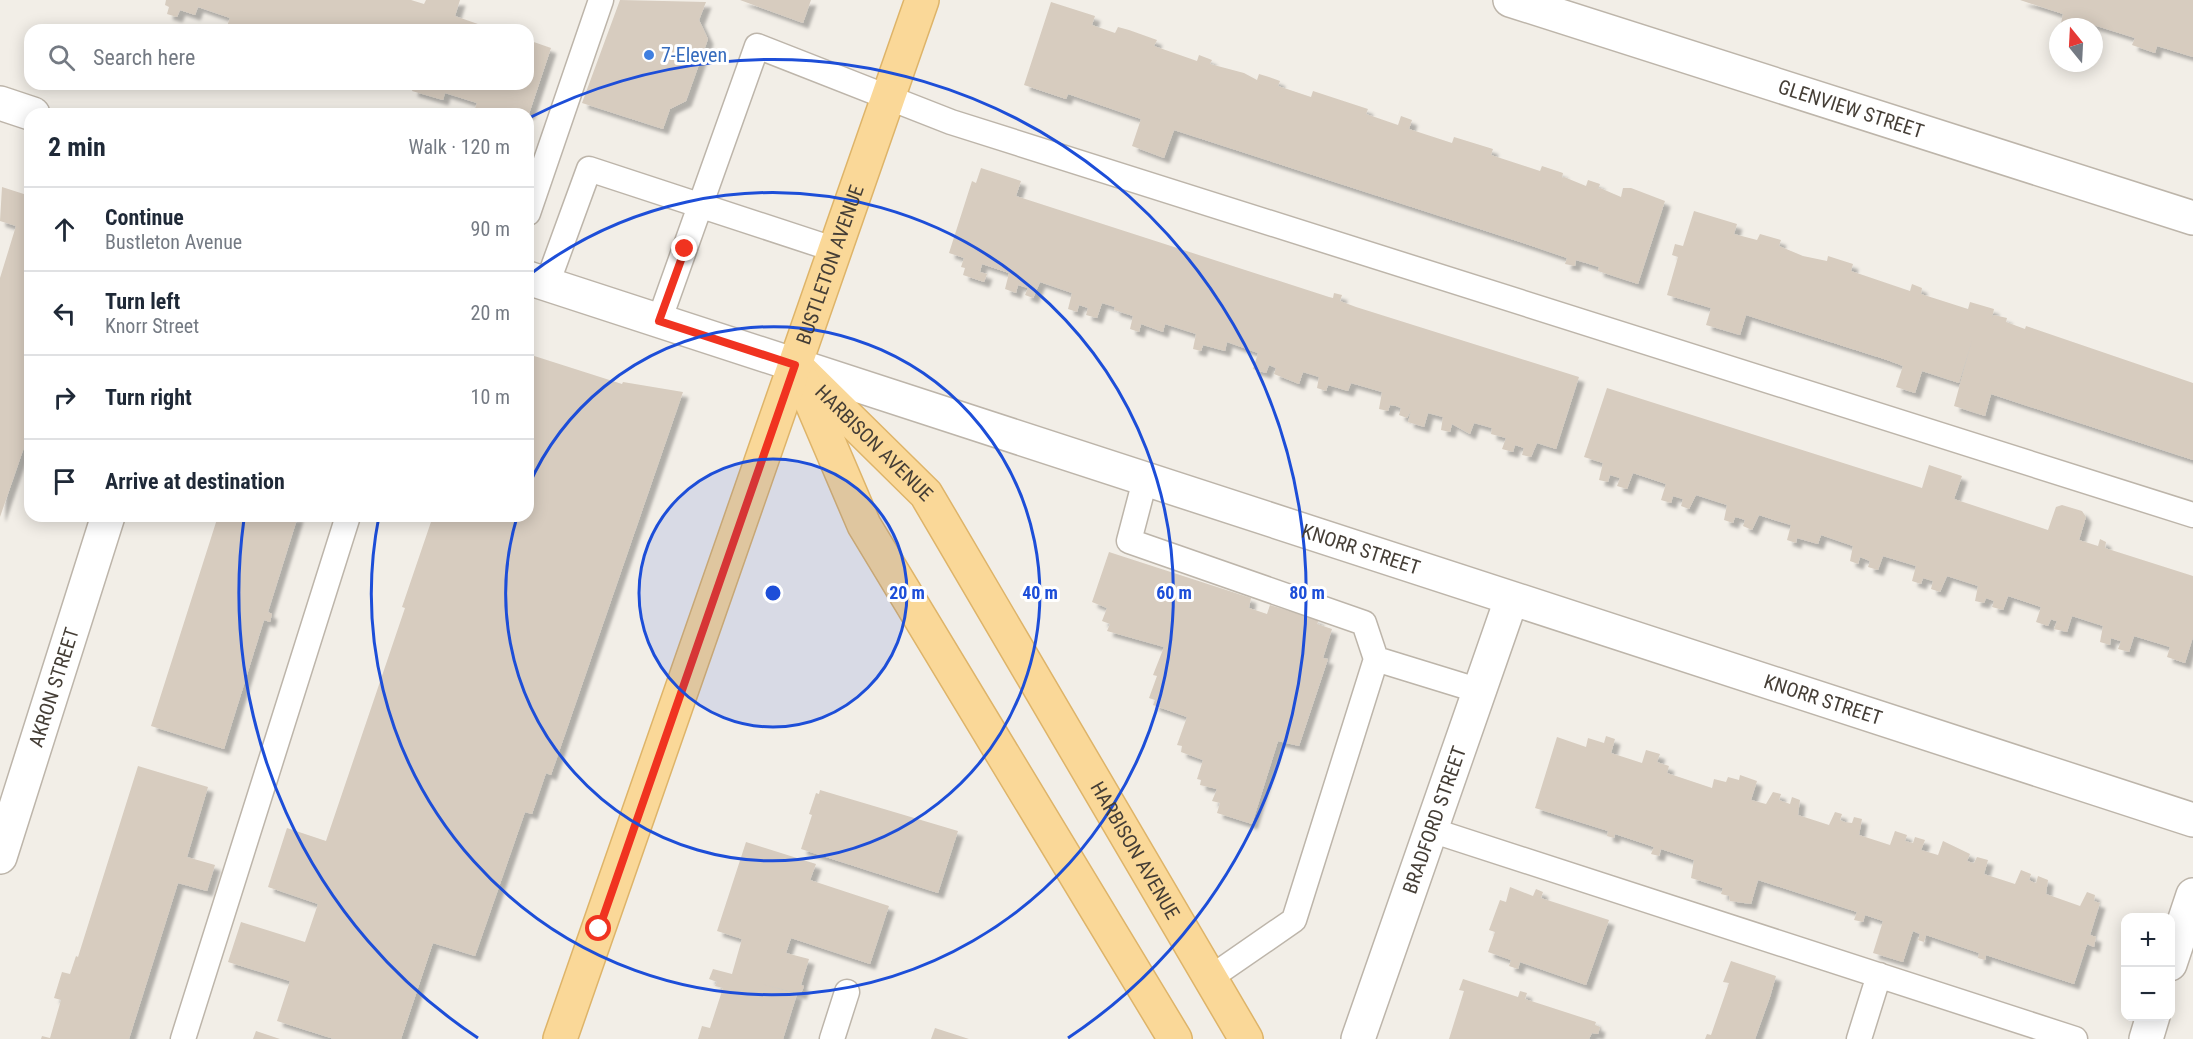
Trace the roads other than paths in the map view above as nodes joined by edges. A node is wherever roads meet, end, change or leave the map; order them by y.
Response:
1 (602, 0) edge
2 (922, 0) edge
3 (1510, 0) edge
4 (887, 95) junction
5 (0, 103) edge
6 (24, 111) edge
7 (534, 196) edge
8 (702, 206) junction
9 (2193, 218) edge
10 (836, 250) junction
11 (538, 281) edge
12 (659, 321) junction
13 (795, 365) junction
14 (1145, 480) junction
15 (2193, 515) edge
16 (106, 522) edge
17 (346, 522) edge
18 (1511, 600) junction
19 (1376, 659) junction
20 (1480, 691) junction
21 (2193, 820) edge
22 (1431, 830) junction
23 (0, 857) edge
24 (2193, 895) edge
25 (2175, 949) edge
26 (1879, 975) junction
27 (1210, 978) junction
28 (847, 992) dead end
29 (2152, 1021) edge
30 (183, 1039) edge
31 (560, 1039) edge
32 (832, 1039) edge
33 (1175, 1039) edge
34 (1246, 1039) edge
35 (1358, 1039) edge
36 (1859, 1039) edge
37 (2075, 1039) edge
38 (2146, 1039) edge

1 - 7 lane
2 - 4 main road, BUSTLETON AVENUE
3 - 9 street, GLENVIEW STREET
4 - 8 lane
4 - 10 main road, BUSTLETON AVENUE
4 - 15 lane
5 - 6 street
8 - 10 lane
8 - 11 lane
8 - 12 lane
10 - 13 main road, BUSTLETON AVENUE
11 - 12 street, KNORR STREET
12 - 13 street, KNORR STREET
13 - 14 street, KNORR STREET
13 - 27 main road, HARBISON AVENUE
13 - 31 main road, BUSTLETON AVENUE
13 - 33 main road, HARBISON AVENUE
14 - 18 street, KNORR STREET
14 - 19 lane
16 - 23 street, AKRON STREET
17 - 30 lane
18 - 20 street, BRADFORD STREET
18 - 21 street, KNORR STREET
19 - 20 lane
19 - 27 lane
20 - 22 street, BRADFORD STREET
22 - 26 lane
22 - 35 street, BRADFORD STREET
24 - 25 street
26 - 36 lane
26 - 37 lane
27 - 34 main road, HARBISON AVENUE
28 - 32 lane
29 - 38 street

